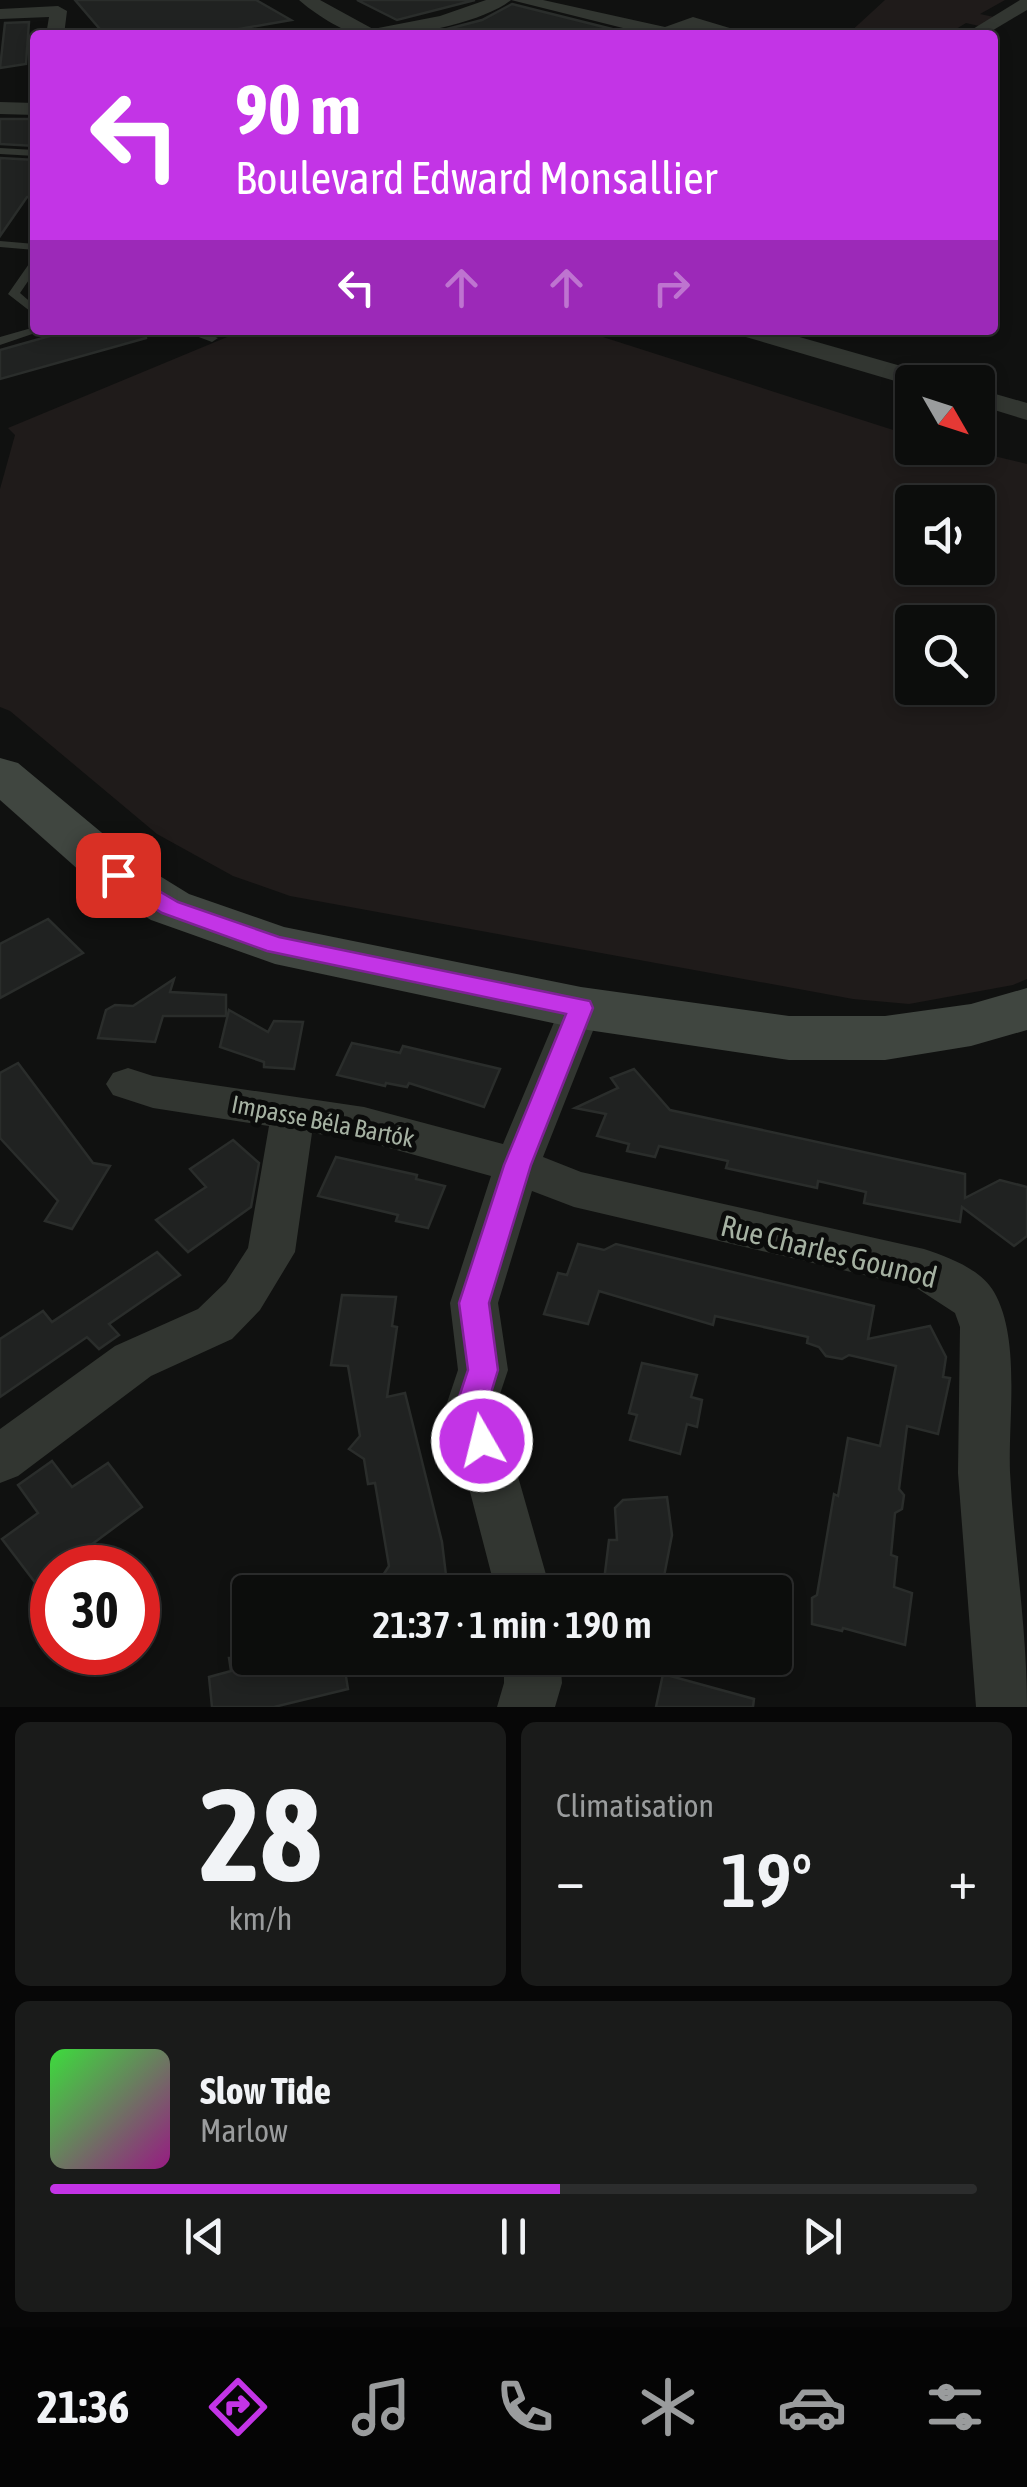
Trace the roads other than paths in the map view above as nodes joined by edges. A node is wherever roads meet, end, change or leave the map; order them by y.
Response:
1 (308, 0) edge
2 (502, 0) edge
3 (520, 0) edge
4 (1027, 3) edge
5 (59, 5) edge
6 (724, 8) dead end
7 (0, 14) edge
8 (444, 20) junction
9 (694, 22) junction
10 (56, 30) edge
11 (361, 30) edge
12 (395, 30) edge
13 (463, 30) edge
14 (647, 30) edge
15 (674, 30) edge
16 (726, 30) edge
17 (981, 30) edge
18 (0, 108) edge
19 (30, 109) edge
20 (0, 151) edge
21 (30, 153) edge
22 (0, 244) edge
23 (30, 247) edge
24 (30, 270) edge
25 (30, 308) edge
26 (30, 332) edge
27 (202, 335) edge
28 (765, 335) edge
29 (212, 338) dead end
30 (0, 341) edge
31 (895, 372) edge
32 (995, 402) edge
33 (1027, 412) edge
34 (0, 774) edge
35 (581, 1008) junction
36 (1027, 1009) edge
37 (128, 1084) dead end
38 (293, 1114) junction
39 (517, 1165) junction
40 (0, 1458) edge
41 (518, 1575) edge
42 (533, 1675) edge
43 (526, 1707) edge
44 (1005, 1707) edge

1 - 11 street
2 - 8 street
3 - 14 street
4 - 17 street
5 - 7 street
5 - 10 street
6 - 9 street
8 - 12 street
8 - 13 street
9 - 15 street
9 - 16 street
18 - 19 street
20 - 21 lane
22 - 23 lane
24 - 25 lane
26 - 30 lane
27 - 29 lane
28 - 31 street
32 - 33 street
34 - 35 street
35 - 36 street
35 - 39 street
37 - 38 street, Impasse Béla Bartók
38 - 39 street, Impasse Béla Bartók
38 - 40 street
39 - 41 street
39 - 44 street, Rue Charles Gounod
42 - 43 street

